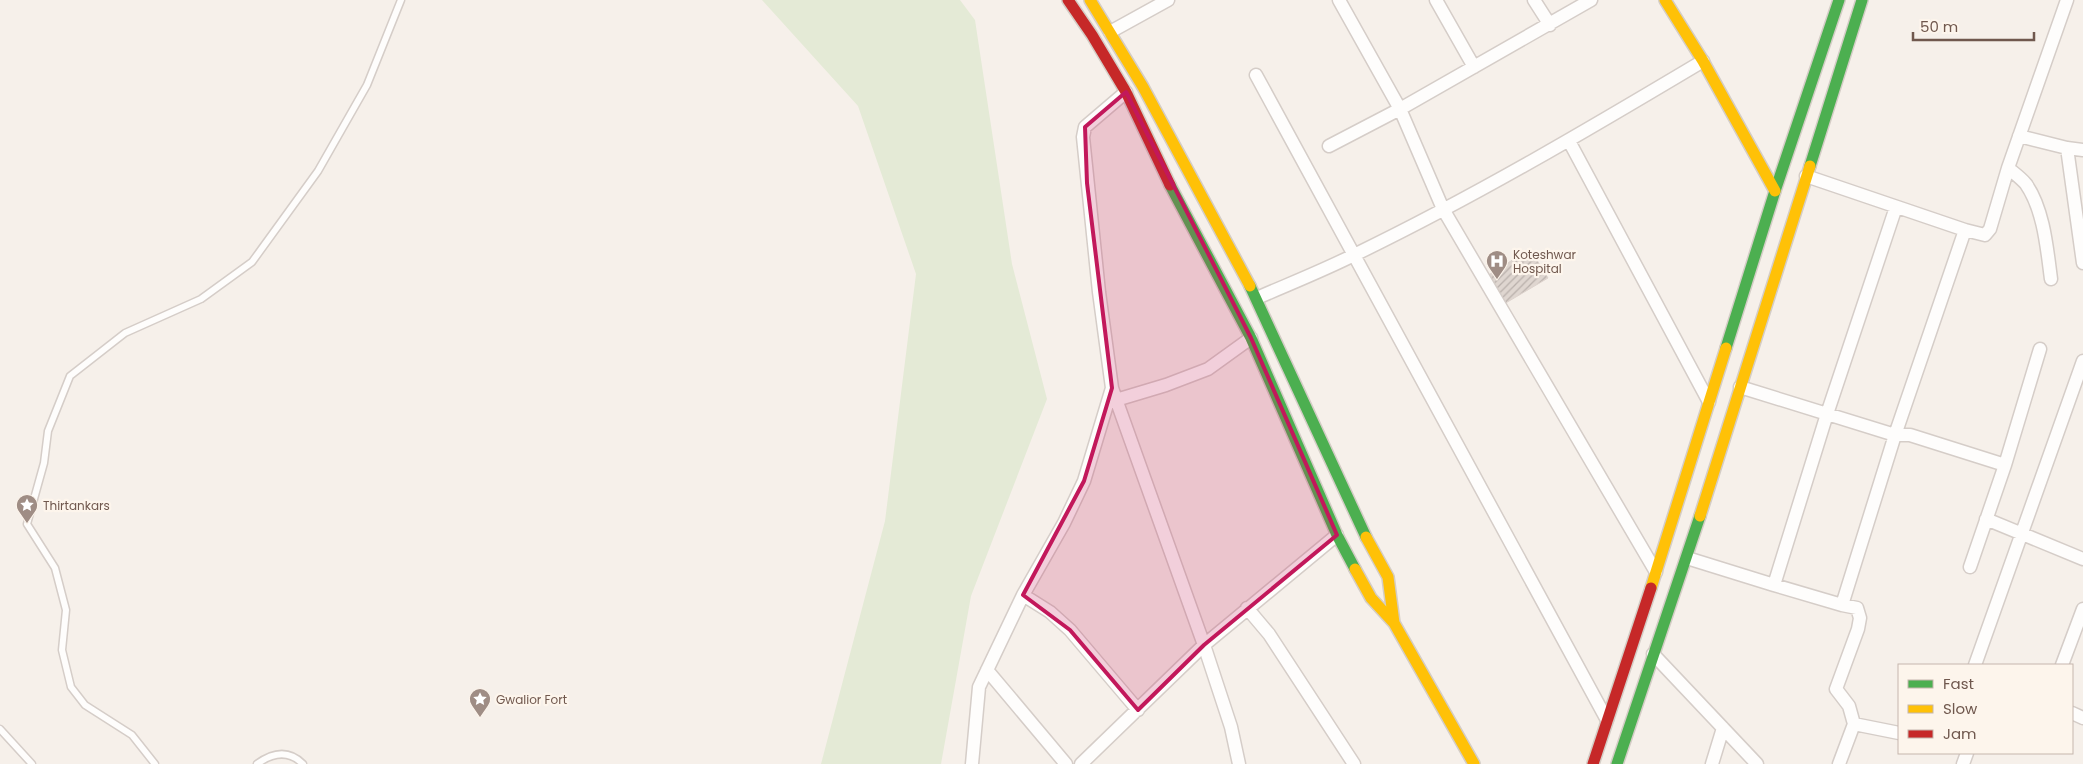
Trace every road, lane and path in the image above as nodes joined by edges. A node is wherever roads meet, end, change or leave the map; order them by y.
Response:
1 (401, 0) edge
2 (1068, 0) edge
3 (1090, 0) edge
4 (1168, 0) edge
5 (1339, 0) edge
6 (1436, 0) edge
7 (1534, 0) edge
8 (1591, 0) edge
9 (1665, 0) edge
10 (1839, 0) edge
11 (1862, 0) edge
12 (2066, 0) edge
13 (1550, 25) junction
14 (1110, 32) junction
15 (1703, 61) junction
16 (1474, 67) junction
17 (1256, 74) dead end
18 (1126, 92) junction
19 (1400, 109) junction
20 (2019, 136) junction
21 (1569, 142) junction
22 (1329, 146) dead end
23 (2067, 148) junction
24 (2083, 150) edge
25 (2008, 168) junction
26 (1806, 176) junction
27 (1775, 191) junction
28 (1896, 207) junction
29 (1443, 209) junction
30 (1965, 230) junction
31 (1354, 255) junction
32 (2083, 263) edge
33 (2051, 279) dead end
34 (1257, 298) junction
35 (1251, 338) junction
36 (2040, 350) dead end
37 (2083, 361) edge
38 (1740, 386) junction
39 (1114, 394) junction
40 (1709, 402) junction
41 (1828, 414) junction
42 (1895, 435) junction
43 (2005, 465) junction
44 (1986, 519) junction
45 (2021, 534) junction
46 (1337, 535) junction
47 (1687, 558) junction
48 (2083, 559) edge
49 (1970, 567) dead end
50 (1656, 572) junction
51 (1774, 585) junction
52 (1023, 595) junction
53 (1842, 605) junction
54 (1247, 608) junction
55 (2083, 609) edge
56 (1394, 623) junction
57 (1204, 645) junction
58 (1653, 654) junction
59 (1975, 664) edge
60 (2062, 664) edge
61 (987, 670) junction
62 (1138, 710) junction
63 (1607, 720) junction
64 (1854, 724) junction
65 (1723, 728) junction
66 (0, 729) edge
67 (1898, 733) edge
68 (32, 764) edge
69 (155, 764) edge
70 (257, 764) edge
71 (302, 764) edge
72 (972, 764) edge
73 (1066, 764) edge
74 (1081, 764) edge
75 (1239, 764) edge
76 (1354, 764) edge
77 (1474, 764) edge
78 (1593, 764) edge
79 (1617, 764) edge
80 (1712, 764) edge
81 (1757, 764) edge
82 (1840, 764) edge

1 - 69 lane
2 - 18 street
3 - 14 street
4 - 14 street
5 - 19 street
6 - 16 street
7 - 13 street
8 - 13 street
9 - 15 street
10 - 27 street
11 - 26 street
12 - 20 street
13 - 16 street
14 - 34 street
15 - 21 street
15 - 27 street
16 - 19 street
17 - 31 street
18 - 35 street
18 - 39 street
19 - 22 street
19 - 29 street
20 - 23 street
20 - 25 street
21 - 29 street
21 - 40 street
23 - 24 street
23 - 32 street
25 - 30 street
25 - 33 street
26 - 28 street
26 - 38 street
27 - 40 street
28 - 30 street
28 - 41 street
29 - 31 street
29 - 50 street
30 - 42 street
31 - 34 street
31 - 63 street
34 - 56 street
35 - 39 street
35 - 46 street
36 - 43 street
37 - 45 street
38 - 41 street
38 - 47 street
39 - 52 street
39 - 57 street
40 - 50 street
41 - 42 street
41 - 51 street
42 - 43 street
42 - 53 street
43 - 44 street
44 - 45 street
44 - 49 street
45 - 48 street
45 - 59 street
46 - 54 street
46 - 56 street
47 - 51 street
47 - 58 street
50 - 63 street
51 - 53 street
52 - 61 street
52 - 62 street
53 - 64 street
54 - 57 street
54 - 76 street
55 - 60 street
56 - 77 street
57 - 62 street
57 - 75 street
58 - 65 street
58 - 79 street
61 - 72 street
61 - 73 street
62 - 74 street
63 - 78 street
64 - 67 street
64 - 82 street
65 - 80 street
65 - 81 street
66 - 68 lane
70 - 71 lane

